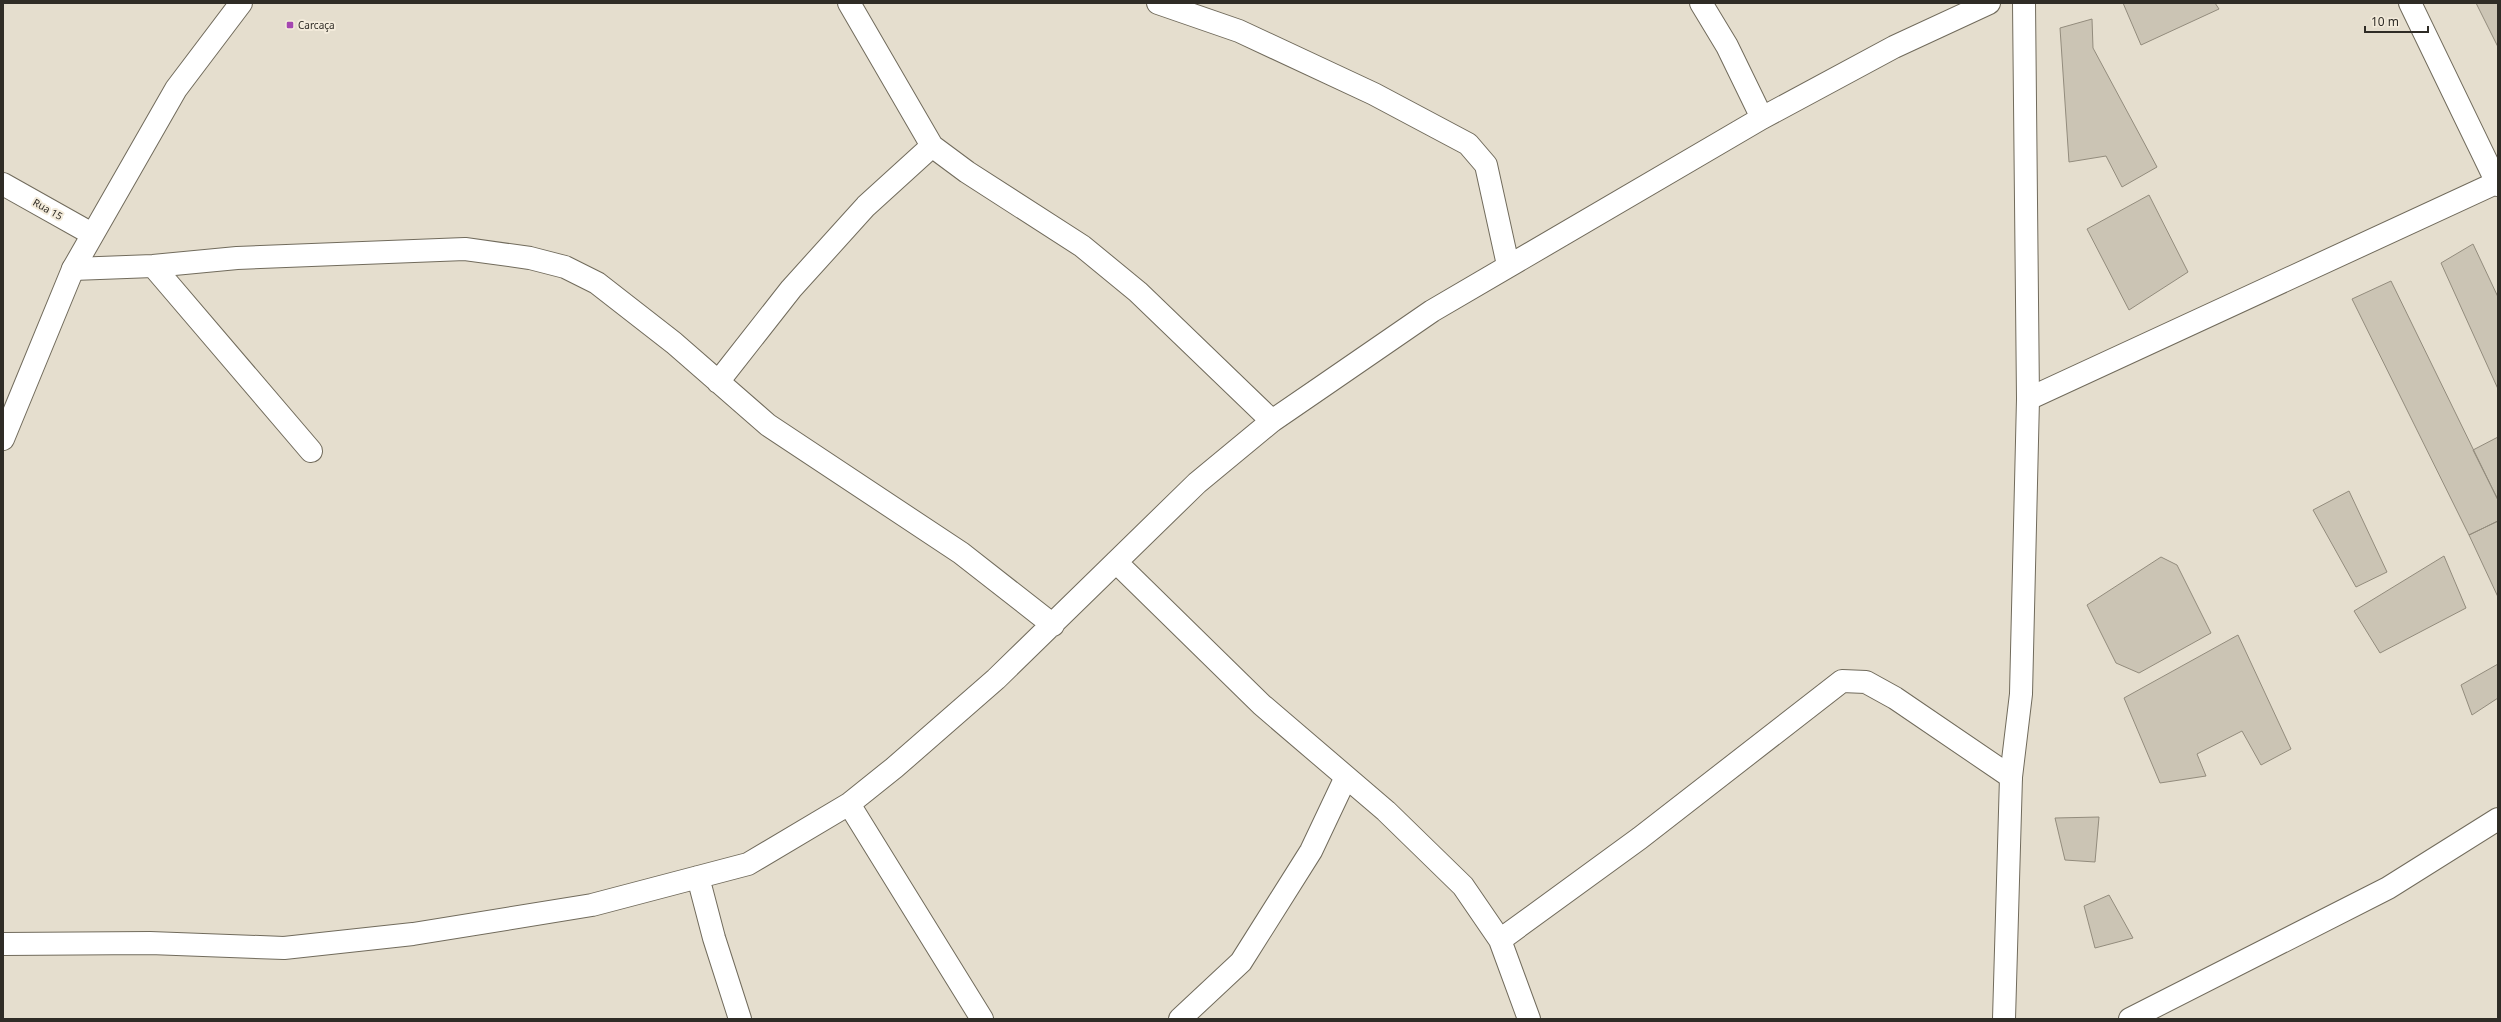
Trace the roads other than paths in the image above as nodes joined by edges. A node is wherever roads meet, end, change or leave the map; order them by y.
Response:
1 (241, 3) edge
2 (849, 3) edge
3 (1158, 3) edge
4 (1701, 3) edge
5 (1989, 3) edge
6 (2024, 3) edge
7 (2410, 3) edge
8 (1762, 118) junction
9 (932, 146) junction
10 (2498, 183) edge
11 (3, 184) edge
12 (92, 234) junction
13 (1508, 265) junction
14 (152, 266) junction
15 (73, 269) junction
16 (718, 382) junction
17 (2028, 399) junction
18 (1272, 421) junction
19 (3, 439) edge
20 (311, 451) dead end
21 (1116, 562) junction
22 (1053, 626) junction
23 (1346, 777) junction
24 (2011, 777) junction
25 (849, 804) junction
26 (2498, 819) edge
27 (698, 877) junction
28 (1500, 940) junction
29 (3, 944) edge
30 (740, 1019) edge
31 (982, 1019) edge
32 (1180, 1019) edge
33 (1529, 1019) edge
34 (2004, 1019) edge
35 (2130, 1019) edge

1 - 12 street
2 - 9 street
3 - 13 street
4 - 8 street
5 - 8 street
6 - 17 street
7 - 10 street
8 - 13 street
9 - 16 street
9 - 18 street
10 - 17 street
11 - 12 street, Rua 15
12 - 15 street
13 - 18 street
14 - 15 street
14 - 16 street
14 - 20 street
15 - 19 street
16 - 22 street
17 - 24 street
18 - 21 street
21 - 22 street
21 - 23 street
22 - 25 street
23 - 28 street
23 - 32 street
24 - 28 street
24 - 34 street
25 - 27 street
25 - 31 street
26 - 35 street
27 - 29 street
27 - 30 street
28 - 33 street

